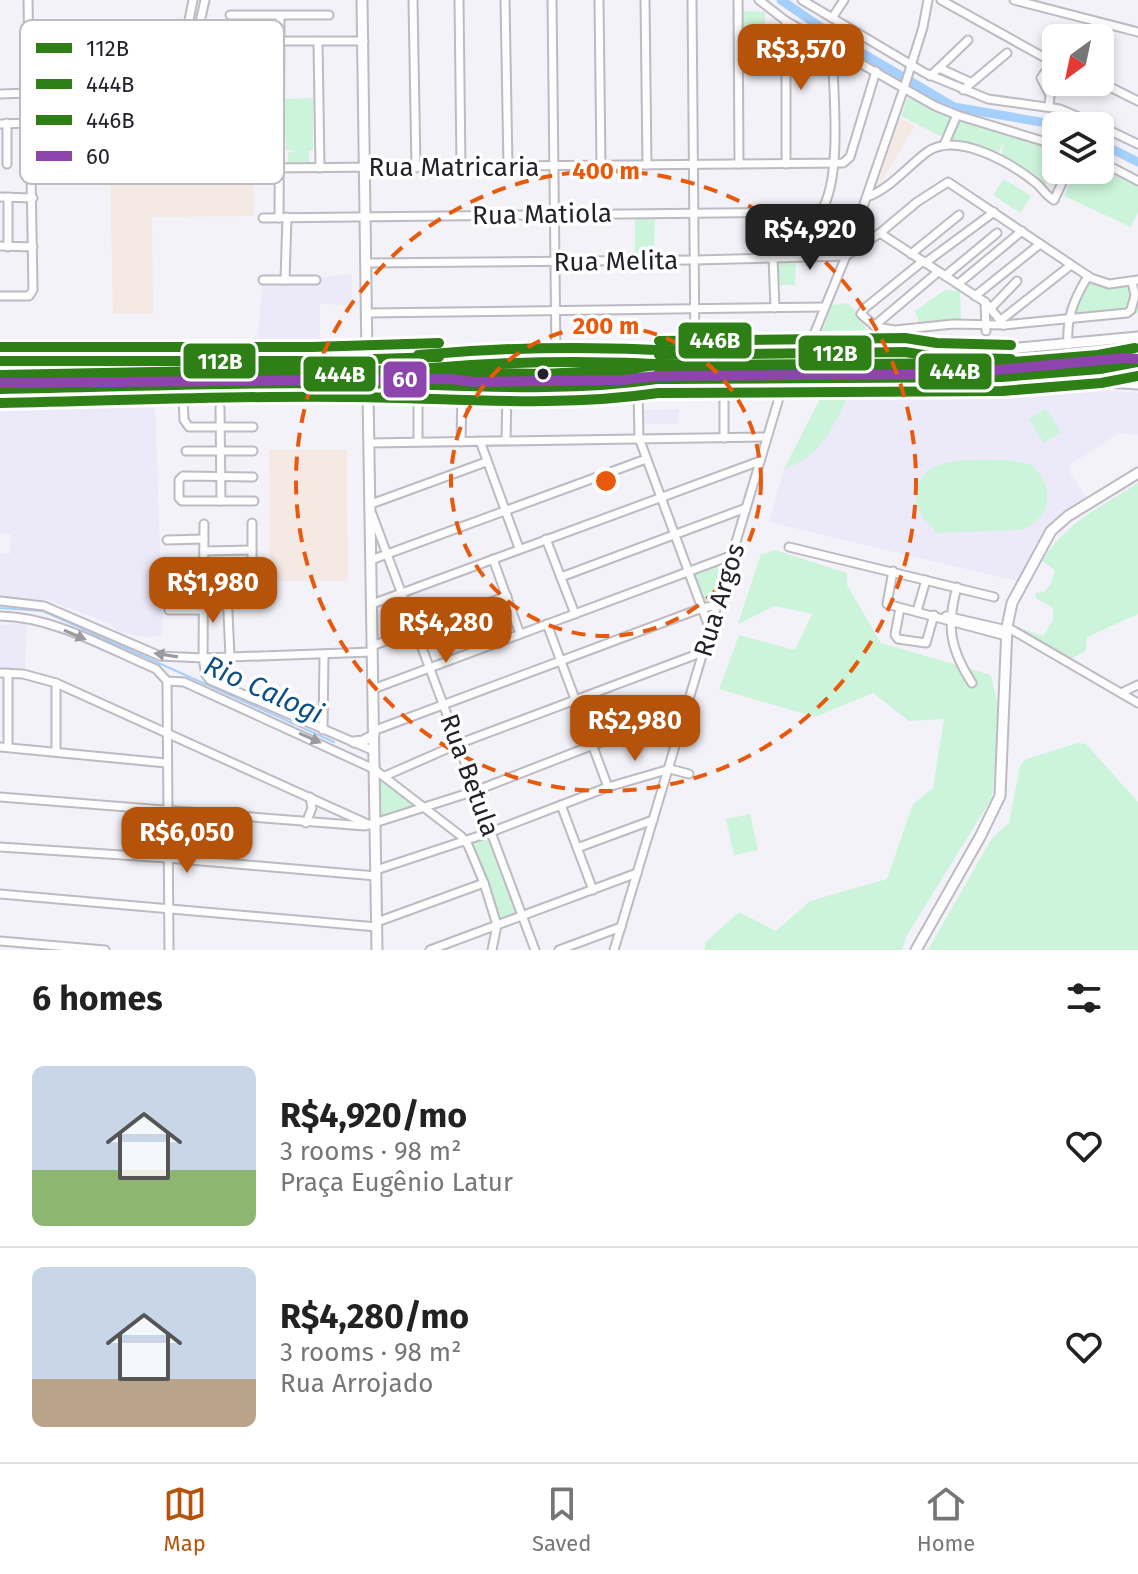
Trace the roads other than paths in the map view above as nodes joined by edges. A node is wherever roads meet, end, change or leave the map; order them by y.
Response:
1 (28, 0) edge
2 (193, 0) edge
3 (205, 0) edge
4 (362, 0) edge
5 (413, 0) edge
6 (459, 0) edge
7 (505, 0) edge
8 (552, 0) edge
9 (599, 0) edge
10 (645, 0) edge
11 (692, 0) edge
12 (738, 0) edge
13 (759, 0) edge
14 (767, 0) edge
15 (802, 0) edge
16 (844, 0) edge
17 (928, 0) edge
18 (941, 0) edge
19 (1014, 0) edge
20 (230, 15) dead end
21 (329, 15) dead end
22 (280, 17) junction
23 (832, 18) junction
24 (28, 20) edge
25 (189, 20) edge
26 (200, 20) edge
27 (280, 20) edge
28 (786, 21) junction
29 (800, 27) junction
30 (1138, 32) edge
31 (968, 40) dead end
32 (364, 41) junction
33 (284, 42) edge
34 (318, 42) junction
35 (832, 46) junction
36 (1007, 53) dead end
37 (1042, 57) edge
38 (911, 68) junction
39 (939, 68) junction
40 (876, 71) junction
41 (930, 76) junction
42 (970, 82) junction
43 (905, 87) junction
44 (1114, 89) edge
45 (963, 90) junction
46 (20, 93) edge
47 (0, 94) edge
48 (1050, 96) edge
49 (1138, 101) edge
50 (1049, 107) junction
51 (1069, 112) edge
52 (957, 115) junction
53 (4, 124) edge
54 (1114, 133) edge
55 (1042, 141) edge
56 (1138, 144) edge
57 (944, 145) junction
58 (834, 163) junction
59 (7, 164) dead end
60 (739, 164) junction
61 (786, 164) junction
62 (647, 165) junction
63 (694, 165) junction
64 (555, 166) junction
65 (601, 166) junction
66 (461, 167) junction
67 (508, 167) junction
68 (284, 168) edge
69 (320, 168) junction
70 (365, 168) junction
71 (416, 168) junction
72 (1114, 168) edge
73 (1138, 181) edge
74 (33, 184) edge
75 (280, 184) edge
76 (1061, 184) edge
77 (4, 197) edge
78 (867, 197) junction
79 (33, 198) junction
80 (695, 212) junction
81 (821, 212) junction
82 (994, 212) junction
83 (555, 213) junction
84 (959, 215) dead end
85 (283, 217) junction
86 (263, 218) dead end
87 (366, 218) junction
88 (1022, 231) junction
89 (880, 233) junction
90 (997, 233) dead end
91 (1040, 244) junction
92 (4, 246) edge
93 (33, 247) junction
94 (911, 254) junction
95 (846, 256) junction
96 (773, 257) junction
97 (695, 260) junction
98 (556, 262) junction
99 (924, 262) junction
100 (367, 263) junction
101 (1071, 265) junction
102 (941, 274) junction
103 (1088, 276) junction
104 (263, 280) dead end
105 (285, 280) junction
106 (316, 280) dead end
107 (1017, 281) dead end
108 (1135, 281) edge
109 (958, 284) junction
110 (0, 296) edge
111 (975, 296) junction
112 (988, 305) junction
113 (824, 307) junction
114 (695, 308) junction
115 (775, 308) junction
116 (557, 311) junction
117 (368, 313) junction
118 (1069, 318) junction
119 (1002, 322) junction
120 (874, 326) junction
121 (986, 328) junction
122 (1138, 342) edge
123 (1068, 345) junction
124 (906, 352) junction
125 (806, 354) junction
126 (695, 355) junction
127 (556, 356) junction
128 (367, 359) junction
129 (1011, 359) junction
130 (0, 361) edge
131 (1138, 363) edge
132 (0, 371) edge
133 (814, 378) junction
134 (1072, 380) junction
135 (1138, 384) edge
136 (911, 387) junction
137 (782, 388) junction
138 (0, 389) edge
139 (724, 389) junction
140 (638, 390) junction
141 (507, 391) junction
142 (418, 392) junction
143 (462, 392) junction
144 (368, 393) junction
145 (183, 395) junction
146 (0, 397) edge
147 (220, 408) dead end
148 (221, 427) junction
149 (253, 427) dead end
150 (767, 437) junction
151 (639, 438) junction
152 (724, 438) junction
153 (506, 440) junction
154 (480, 441) junction
155 (418, 442) junction
156 (461, 442) junction
157 (369, 443) junction
158 (186, 451) dead end
159 (221, 451) junction
160 (253, 451) dead end
161 (646, 459) junction
162 (760, 461) junction
163 (486, 462) junction
164 (1138, 473) edge
165 (221, 476) junction
166 (253, 477) dead end
167 (662, 497) junction
168 (221, 501) junction
169 (254, 501) dead end
170 (371, 508) junction
171 (746, 508) junction
172 (505, 511) junction
173 (252, 523) dead end
174 (204, 524) dead end
175 (676, 535) junction
176 (204, 539) junction
177 (546, 539) junction
178 (167, 540) dead end
179 (789, 547) dead end
180 (519, 548) junction
181 (252, 550) junction
182 (204, 551) junction
183 (389, 554) junction
184 (733, 555) junction
185 (493, 559) junction
186 (371, 560) junction
187 (168, 563) dead end
188 (204, 563) junction
189 (893, 571) junction
190 (690, 572) junction
191 (561, 577) junction
192 (252, 580) dead end
193 (926, 580) junction
194 (167, 586) dead end
195 (204, 587) junction
196 (957, 587) junction
197 (213, 592) dead end
198 (227, 592) junction
199 (239, 592) dead end
200 (402, 594) junction
201 (507, 596) junction
202 (994, 597) dead end
203 (0, 601) edge
204 (372, 604) junction
205 (718, 605) junction
206 (702, 608) junction
207 (900, 608) junction
208 (169, 610) dead end
209 (204, 610) junction
210 (917, 611) junction
211 (575, 614) junction
212 (0, 616) edge
213 (937, 616) junction
214 (950, 619) junction
215 (547, 624) junction
216 (710, 629) junction
217 (415, 631) junction
218 (1007, 631) junction
219 (520, 634) junction
220 (372, 649) junction
221 (703, 652) junction
222 (324, 654) junction
223 (230, 656) junction
224 (203, 658) junction
225 (562, 662) junction
226 (430, 668) junction
227 (4, 673) edge
228 (167, 681) junction
229 (56, 683) junction
230 (972, 683) dead end
231 (1138, 685) edge
232 (373, 689) junction
233 (1121, 693) junction
234 (577, 699) junction
235 (1138, 703) edge
236 (444, 706) junction
237 (686, 709) junction
238 (323, 730) junction
239 (374, 733) junction
240 (165, 734) junction
241 (341, 738) junction
242 (354, 742) junction
243 (458, 744) junction
244 (593, 746) junction
245 (4, 747) edge
246 (335, 750) junction
247 (56, 751) junction
248 (374, 751) junction
249 (166, 763) junction
250 (374, 769) junction
251 (670, 769) junction
252 (689, 774) dead end
253 (385, 776) junction
254 (608, 787) junction
255 (475, 791) junction
256 (0, 797) edge
257 (310, 797) junction
258 (561, 805) junction
259 (424, 807) junction
260 (166, 811) junction
261 (653, 820) junction
262 (306, 823) junction
263 (372, 825) junction
264 (491, 832) junction
265 (466, 840) junction
266 (0, 847) edge
267 (577, 848) junction
268 (167, 858) junction
269 (376, 873) junction
270 (637, 873) junction
271 (484, 883) junction
272 (593, 890) junction
273 (0, 894) edge
274 (168, 907) junction
275 (522, 915) junction
276 (377, 924) junction
277 (497, 925) junction
278 (621, 927) junction
279 (0, 941) edge
280 (105, 950) edge
281 (169, 950) edge
282 (377, 950) edge
283 (430, 950) edge
284 (492, 950) edge
285 (535, 950) edge
286 (559, 950) edge
287 (614, 950) edge
288 (916, 950) edge

1 - 24 street
2 - 25 street
3 - 26 street
4 - 32 main road
5 - 71 street
6 - 66 street
7 - 67 street
8 - 64 street
9 - 65 street
10 - 62 street
11 - 63 street
12 - 60 street
13 - 28 street
14 - 29 street
15 - 23 street
16 - 23 street
17 - 38 street
18 - 37 street
19 - 30 street
20 - 22 street
21 - 22 street
22 - 27 street
23 - 38 street
28 - 29 street
28 - 61 street
29 - 35 street
31 - 39 street
32 - 34 street
32 - 70 main road
33 - 34 street
34 - 69 street
35 - 40 street
35 - 58 street
36 - 42 street
38 - 41 street
38 - 43 street
39 - 41 street
39 - 42 street
40 - 43 street
40 - 58 street
41 - 45 street
42 - 45 street
43 - 52 street
43 - 78 street
44 - 49 street
45 - 50 street
46 - 47 street
48 - 50 street
50 - 51 street
52 - 55 street
52 - 57 street
53 - 59 street
54 - 56 street
57 - 76 street
57 - 78 street
58 - 61 street, Rua Matricaria
58 - 81 street
60 - 61 street, Rua Matricaria
60 - 63 street, Rua Matricaria
62 - 63 street, Rua Matricaria
62 - 65 street, Rua Matricaria
63 - 80 street
64 - 65 street, Rua Matricaria
64 - 67 street, Rua Matricaria
64 - 83 street
66 - 67 street, Rua Matricaria
66 - 71 street, Rua Matricaria
68 - 69 street, Rua Matricaria
69 - 70 street, Rua Matricaria
70 - 71 street, Rua Matricaria
70 - 87 main road
72 - 73 street
74 - 79 street
75 - 85 street
77 - 79 street
77 - 92 street
78 - 95 street
79 - 93 street
80 - 81 street, Rua Matiola
80 - 83 street, Rua Matiola
80 - 97 street
81 - 96 street
82 - 88 street
82 - 89 street
82 - 99 street
83 - 87 street, Rua Matiola
83 - 98 street
84 - 94 street
85 - 86 street, Rua Matiola
85 - 87 street, Rua Matiola
85 - 105 street
87 - 100 main road
88 - 91 street
88 - 109 street
89 - 94 street
89 - 95 street
90 - 102 street
91 - 101 street
91 - 111 street
92 - 93 street
93 - 110 street
94 - 99 street
95 - 96 street, Rua Melita
95 - 113 street
96 - 97 street, Rua Melita
96 - 115 street
97 - 98 street, Rua Melita
97 - 114 street
98 - 100 street, Rua Melita
98 - 116 street
99 - 102 street
99 - 120 street
100 - 117 main road
101 - 103 street
101 - 119 street
102 - 109 street
102 - 120 street
103 - 108 street
103 - 118 street
104 - 105 street
105 - 106 street
107 - 112 street
108 - 118 street
109 - 111 street
111 - 112 street
112 - 119 street
112 - 121 street
113 - 115 street
113 - 125 street
114 - 115 street
114 - 116 street
114 - 126 street
116 - 117 street
116 - 127 street
117 - 128 main road
118 - 119 street
118 - 123 street
119 - 121 street
120 - 121 street
122 - 123 main road
122 - 129 highway
123 - 124 main road
124 - 125 main road
124 - 129 highway
125 - 126 main road
126 - 127 main road
127 - 128 main road
128 - 130 main road
129 - 132 highway
131 - 133 highway
131 - 134 highway
133 - 136 highway
133 - 138 highway
134 - 135 main road
134 - 136 main road
136 - 137 main road
137 - 139 main road
137 - 150 street, Rua Argos
139 - 140 main road
139 - 152 street
140 - 141 main road
140 - 151 street
141 - 143 main road
141 - 153 street
142 - 143 main road
142 - 144 main road
142 - 155 street
143 - 156 street
144 - 145 main road
144 - 157 main road
145 - 146 main road
145 - 148 street
147 - 148 street
148 - 149 street
148 - 159 street
150 - 152 street
150 - 162 street, Rua Argos
151 - 152 street
151 - 153 street
151 - 161 street
153 - 154 street
154 - 156 street
154 - 163 street
155 - 156 street
155 - 157 street
157 - 170 main road
158 - 159 street
159 - 160 street
159 - 165 street
161 - 167 street
161 - 172 street
162 - 167 street
162 - 171 street, Rua Argos
163 - 170 street
163 - 172 street
164 - 218 main road
165 - 166 street
165 - 168 street
165 - 168 street
167 - 175 street
167 - 177 street
168 - 169 street
170 - 183 street, Rua Betula
170 - 186 main road
171 - 175 street
171 - 184 street, Rua Argos
172 - 180 street
172 - 183 street
173 - 181 street
174 - 176 street
175 - 190 street
175 - 191 street
176 - 178 street
176 - 182 street
177 - 180 street
177 - 191 street
179 - 189 street
180 - 185 street
181 - 182 street
181 - 192 street
182 - 188 street
183 - 186 street
183 - 200 street, Rua Betula
184 - 190 street
184 - 205 street, Rua Argos
185 - 200 street
185 - 201 street
186 - 204 main road
187 - 188 street
188 - 195 street
189 - 193 street
189 - 207 street
190 - 206 street
190 - 211 street
191 - 211 street
193 - 196 street
193 - 210 street
194 - 195 street
195 - 209 street
196 - 202 street
196 - 214 street
197 - 198 street
198 - 199 street
198 - 223 street
200 - 204 street
200 - 217 street, Rua Betula
201 - 217 street
201 - 219 street
224 -> 203 street
204 - 220 main road
205 - 206 street
205 - 216 street, Rua Argos
206 - 216 street
206 - 225 street
207 - 210 street
207 - 213 street
208 - 209 street
209 - 224 street
210 - 213 street
211 - 215 street
212 -> 228 street
213 - 214 street
214 - 218 street
214 - 230 street
215 - 219 street
215 - 225 street
216 - 221 street, Rua Argos
217 - 220 street
217 - 226 street, Rua Betula
218 - 233 street
218 - 288 main road
219 - 226 street
220 - 222 street
220 - 232 main road
221 - 234 street
221 - 237 street, Rua Argos
222 - 223 street
222 - 238 street
223 - 224 street
224 - 238 street
225 - 234 street
225 - 236 street
226 - 232 street
226 - 236 street, Rua Betula
227 - 229 street
227 - 245 street
228 - 240 street
228 -> 246 street
229 - 240 street
229 - 247 street
231 - 233 street
232 - 239 main road
233 - 235 street
234 - 243 street
234 - 244 street
236 - 239 street
236 - 243 street, Rua Betula
237 - 244 street
237 - 251 street, Rua Argos
238 - 241 street
239 - 242 main road
239 - 248 main road
240 - 249 street
240 - 257 street
241 - 242 street
241 - 246 street
242 - 248 street
243 - 253 street
243 - 255 street, Rua Betula
244 - 254 street
244 - 255 street
245 - 247 street
246 - 250 street
247 - 249 street
248 - 250 main road
249 - 260 street
250 - 253 street
250 - 263 main road
251 - 252 street
251 - 254 street
251 - 261 street, Rua Argos
253 - 259 street
254 - 258 street
255 - 259 street
255 - 264 street, Rua Betula
256 - 260 street
257 - 262 street
257 - 263 street
258 - 264 street
258 - 267 street
259 - 263 street
259 - 265 street
260 - 262 street
260 - 268 street
261 - 267 street
261 - 270 street, Rua Argos
262 - 263 street
263 - 269 main road
264 - 265 street
264 - 275 street, Rua Betula
265 - 269 street
265 - 271 street
266 - 268 street
267 - 272 street
268 - 269 street
268 - 274 street
269 - 276 main road
270 - 272 street
270 - 278 street, Rua Argos
271 - 276 street
271 - 277 street
272 - 275 street
273 - 274 street
274 - 276 street
274 - 281 street
275 - 277 street
275 - 285 street, Rua Betula
276 - 282 main road
277 - 283 street
277 - 284 street
278 - 286 street
278 - 287 street, Rua Argos
279 - 280 street

